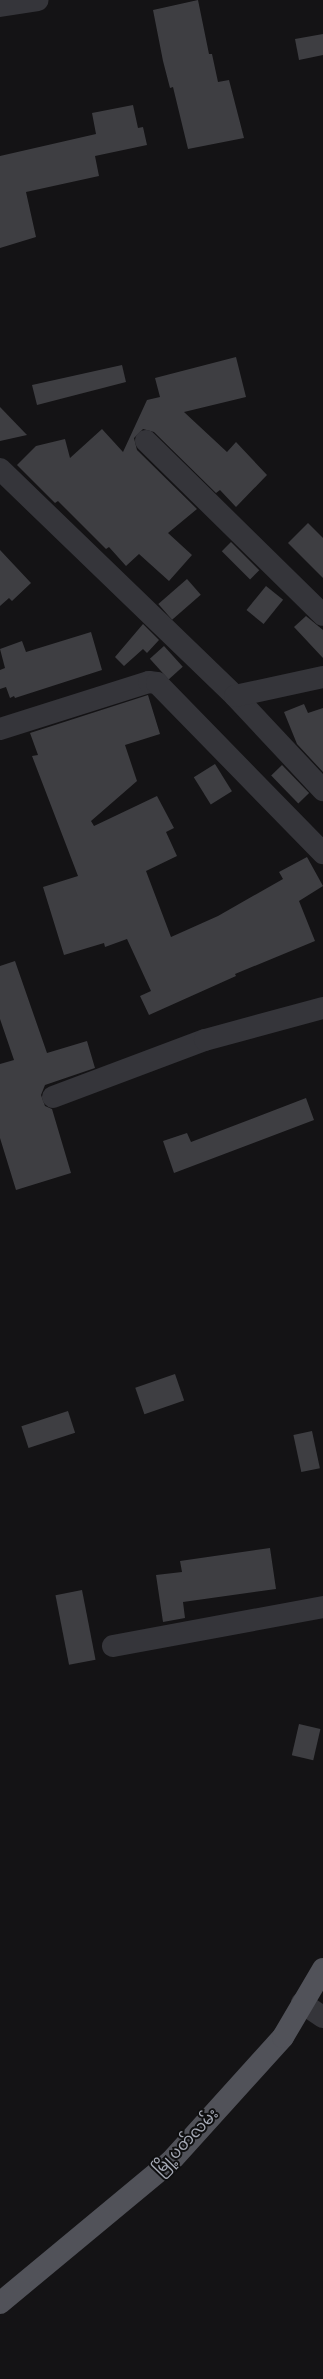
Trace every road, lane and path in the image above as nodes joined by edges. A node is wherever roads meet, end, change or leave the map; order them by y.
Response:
1 (29, 1) edge
2 (0, 6) edge
3 (146, 441) dead end
4 (0, 469) edge
5 (323, 614) edge
6 (323, 677) edge
7 (235, 696) junction
8 (0, 729) edge
9 (323, 790) edge
10 (323, 853) edge
11 (323, 1008) edge
12 (53, 1097) dead end
13 (323, 1607) edge
14 (113, 1646) dead end
15 (323, 1969) edge
16 (302, 2003) junction
17 (323, 2017) edge
18 (0, 2302) edge

1 - 2 street
3 - 5 street
4 - 7 street
6 - 7 street
7 - 9 street
8 - 10 street
11 - 12 street
13 - 14 street
15 - 16 main road, မြို့ပတ်လမ်း
16 - 17 street
16 - 18 main road, မြို့ပတ်လမ်း

